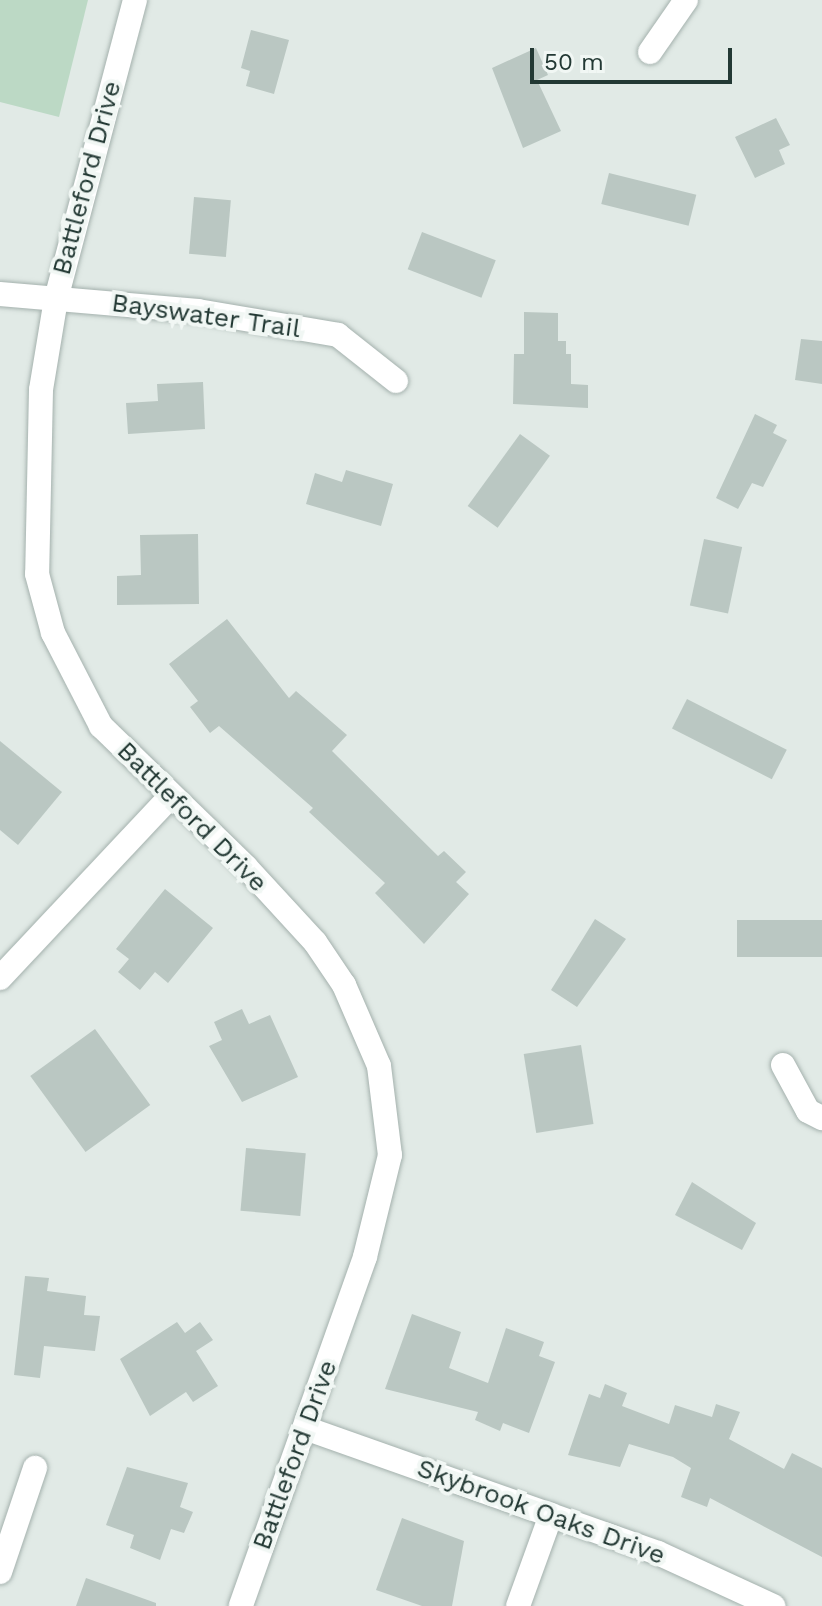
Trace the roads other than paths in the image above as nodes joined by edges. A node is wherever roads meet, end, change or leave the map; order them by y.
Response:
1 (135, 0) edge
2 (686, 0) edge
3 (650, 52) dead end
4 (0, 294) edge
5 (56, 299) junction
6 (396, 381) dead end
7 (169, 798) junction
8 (0, 978) edge
9 (783, 1065) dead end
10 (822, 1118) edge
11 (305, 1428) junction
12 (35, 1468) dead end
13 (551, 1515) junction
14 (0, 1572) edge
15 (241, 1606) edge
16 (518, 1606) edge
17 (773, 1606) edge

1 - 5 street, Battleford Drive
2 - 3 street
4 - 5 street, Bayswater Trail
5 - 6 street, Bayswater Trail
5 - 7 street, Battleford Drive
7 - 8 street
7 - 11 street, Battleford Drive
9 - 10 street
11 - 13 street, Skybrook Oaks Drive
11 - 15 street, Battleford Drive
12 - 14 street
13 - 16 street
13 - 17 street, Skybrook Oaks Drive

